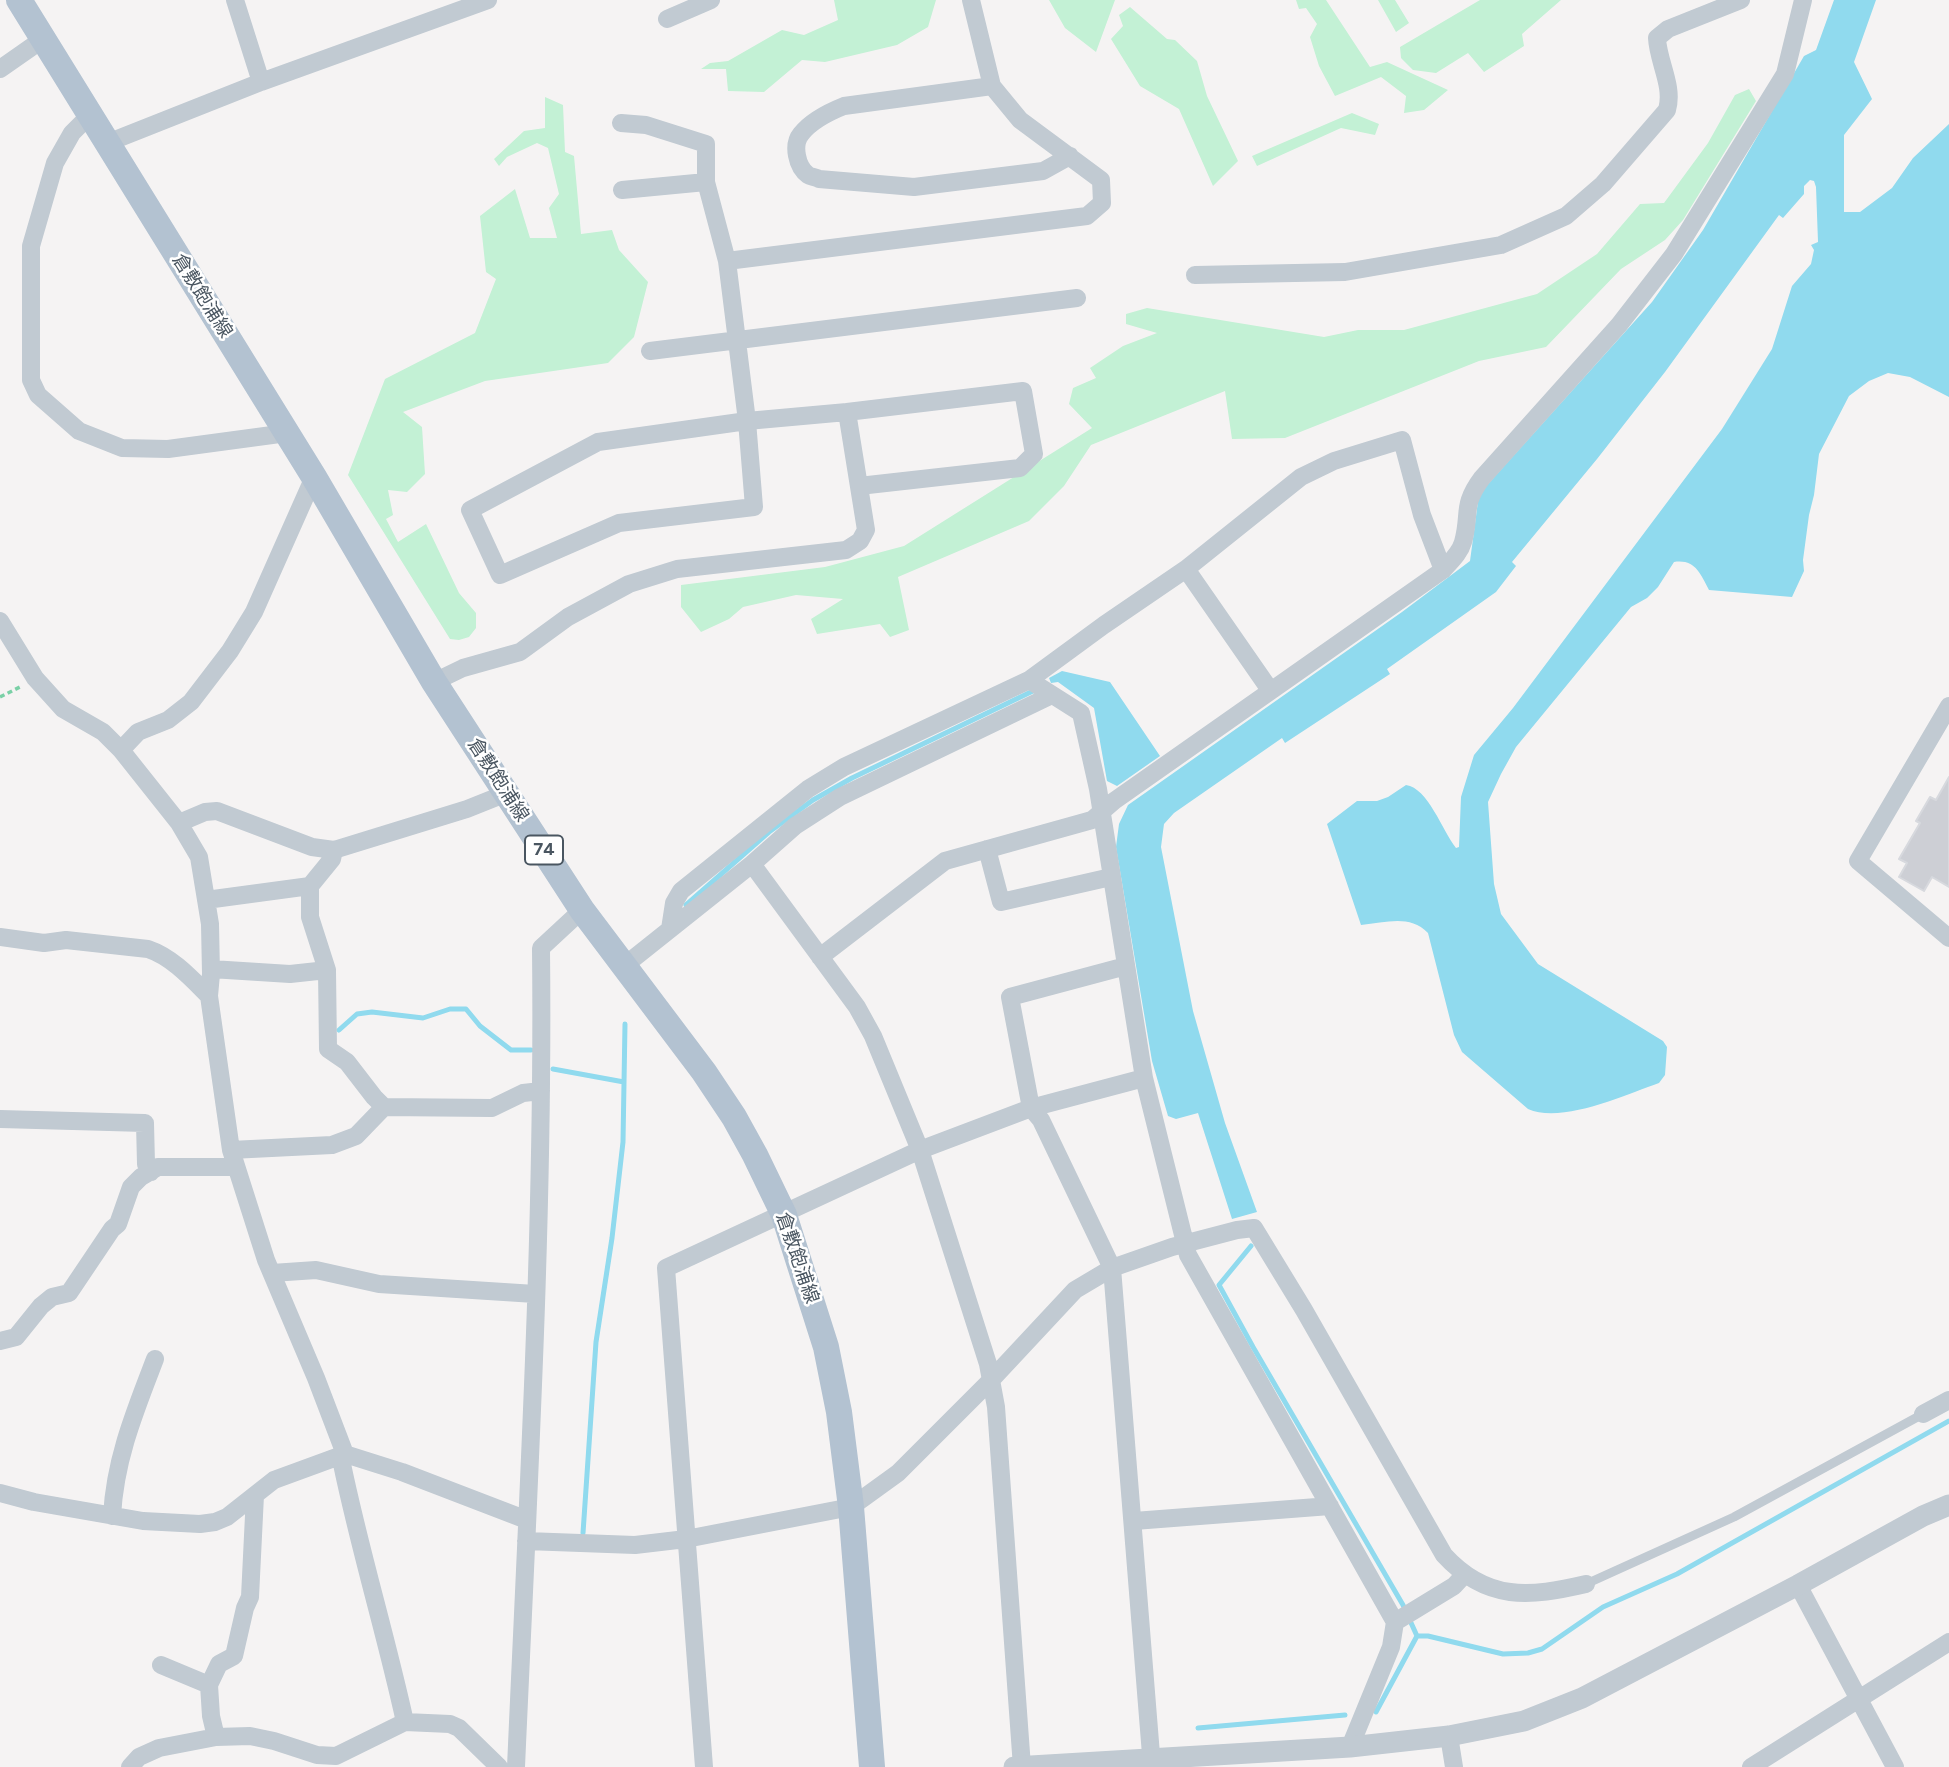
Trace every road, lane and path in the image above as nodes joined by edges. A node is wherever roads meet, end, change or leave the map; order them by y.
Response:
1 (19, 0) edge
2 (235, 0) edge
3 (488, 0) edge
4 (711, 0) edge
5 (971, 0) edge
6 (1741, 0) edge
7 (1803, 0) edge
8 (667, 19) dead end
9 (43, 39) junction
10 (0, 69) edge
11 (261, 82) junction
12 (992, 86) junction
13 (90, 115) junction
14 (621, 123) dead end
15 (107, 143) junction
16 (1070, 156) junction
17 (706, 182) junction
18 (622, 190) dead end
19 (727, 261) junction
20 (1195, 275) dead end
21 (1077, 298) dead end
22 (737, 340) junction
23 (650, 351) dead end
24 (847, 412) junction
25 (747, 421) junction
26 (287, 433) junction
27 (314, 477) junction
28 (859, 486) junction
29 (1186, 569) junction
30 (1443, 570) junction
31 (0, 621) edge
32 (434, 682) junction
33 (1041, 687) junction
34 (1270, 690) junction
35 (1949, 706) edge
36 (121, 750) junction
37 (507, 793) junction
38 (1101, 813) junction
39 (179, 823) junction
40 (987, 849) junction
41 (334, 850) junction
42 (752, 864) junction
43 (1111, 877) junction
44 (310, 887) junction
45 (206, 900) junction
46 (582, 910) junction
47 (670, 929) junction
48 (0, 937) edge
49 (1949, 938) edge
50 (820, 957) junction
51 (624, 966) junction
52 (1126, 966) junction
53 (211, 969) junction
54 (327, 970) junction
55 (209, 996) junction
56 (1144, 1077) junction
57 (541, 1091) junction
58 (384, 1107) junction
59 (1031, 1108) junction
60 (0, 1119) edge
61 (920, 1150) junction
62 (234, 1158) junction
63 (151, 1171) junction
64 (784, 1215) junction
65 (1184, 1244) junction
66 (1112, 1268) junction
67 (272, 1273) junction
68 (535, 1294) junction
69 (0, 1341) edge
70 (155, 1359) dead end
71 (990, 1380) junction
72 (1949, 1400) edge
73 (1923, 1415) joint
74 (345, 1454) junction
75 (0, 1493) edge
76 (255, 1496) junction
77 (1949, 1504) edge
78 (1330, 1506) junction
79 (851, 1507) junction
80 (111, 1516) junction
81 (527, 1520) junction
82 (1134, 1521) junction
83 (686, 1539) junction
84 (526, 1541) junction
85 (1465, 1574) junction
86 (1586, 1584) joint
87 (1798, 1585) junction
88 (1404, 1616) junction
89 (1949, 1642) edge
90 (161, 1665) dead end
91 (209, 1685) junction
92 (1860, 1700) junction
93 (405, 1722) junction
94 (1449, 1736) junction
95 (216, 1737) junction
96 (1350, 1747) junction
97 (1152, 1763) edge
98 (1894, 1766) edge
99 (130, 1767) edge
100 (499, 1767) edge
101 (516, 1767) edge
102 (704, 1767) edge
103 (872, 1767) edge
104 (1014, 1767) edge
105 (1022, 1767) edge
106 (1454, 1767) edge
107 (1751, 1767) edge

1 - 9 main road, 倉敷飽浦線 / 74
2 - 11 street
3 - 11 street
4 - 8 street
5 - 12 street
6 - 20 street
7 - 30 street
9 - 10 street
9 - 13 main road, 倉敷飽浦線 / 74
11 - 15 street
12 - 16 street
12 - 16 street
13 - 15 main road, 倉敷飽浦線 / 74
13 - 26 street
14 - 17 street
15 - 26 main road, 倉敷飽浦線 / 74
16 - 19 street
17 - 18 street
17 - 19 street
19 - 22 street
21 - 22 street
22 - 23 street
22 - 25 street
24 - 25 street
24 - 28 street
24 - 28 street
25 - 25 street
26 - 27 main road, 倉敷飽浦線 / 74
27 - 32 main road, 倉敷飽浦線 / 74
27 - 36 street
28 - 32 street
29 - 30 street
29 - 33 street
29 - 34 street
30 - 34 street
31 - 36 street
32 - 37 main road, 倉敷飽浦線 / 74
33 - 38 street
33 - 42 street
33 - 47 street
34 - 38 street
35 - 49 street
36 - 39 street
37 - 41 street
37 - 46 main road, 倉敷飽浦線 / 74
38 - 40 street
38 - 43 street
39 - 41 street
39 - 45 street
40 - 43 street
40 - 50 street
41 - 44 street
42 - 47 street
42 - 50 street
43 - 52 street
44 - 45 street
44 - 54 street
45 - 53 street
46 - 51 main road, 倉敷飽浦線 / 74
46 - 57 street
47 - 51 street
48 - 55 street
50 - 61 street
51 - 64 main road, 倉敷飽浦線 / 74
52 - 56 street
52 - 59 street
53 - 54 street
53 - 55 street
54 - 58 street
55 - 62 street
56 - 59 street
56 - 65 street
57 - 58 street
57 - 68 street
58 - 62 street
59 - 61 street
59 - 66 street
60 - 63 street
61 - 64 street
61 - 71 street
62 - 63 street
62 - 67 street
63 - 69 street
64 - 79 main road, 倉敷飽浦線 / 74
64 - 83 street
65 - 66 street
65 - 78 street
65 - 85 street
66 - 71 street
66 - 82 street
67 - 68 street
67 - 74 street
68 - 81 street
70 - 80 street
71 - 79 street
71 - 105 street
72 - 73 street
73 - 86 lane
74 - 76 street
74 - 81 street
74 - 93 street
75 - 80 street
76 - 80 street
76 - 91 street
77 - 87 street
78 - 82 street
78 - 88 street
79 - 83 street
79 - 103 main road, 倉敷飽浦線 / 74
81 - 84 street
82 - 97 street
83 - 84 street
83 - 102 street
84 - 101 street
85 - 86 street
85 - 88 street
87 - 92 street
87 - 94 street
88 - 96 street
89 - 92 street
90 - 91 street
91 - 95 street
92 - 98 street
92 - 107 street
93 - 95 street
93 - 100 street
94 - 96 street
94 - 106 street
95 - 99 street
96 - 97 street
97 - 105 street
104 - 105 street

